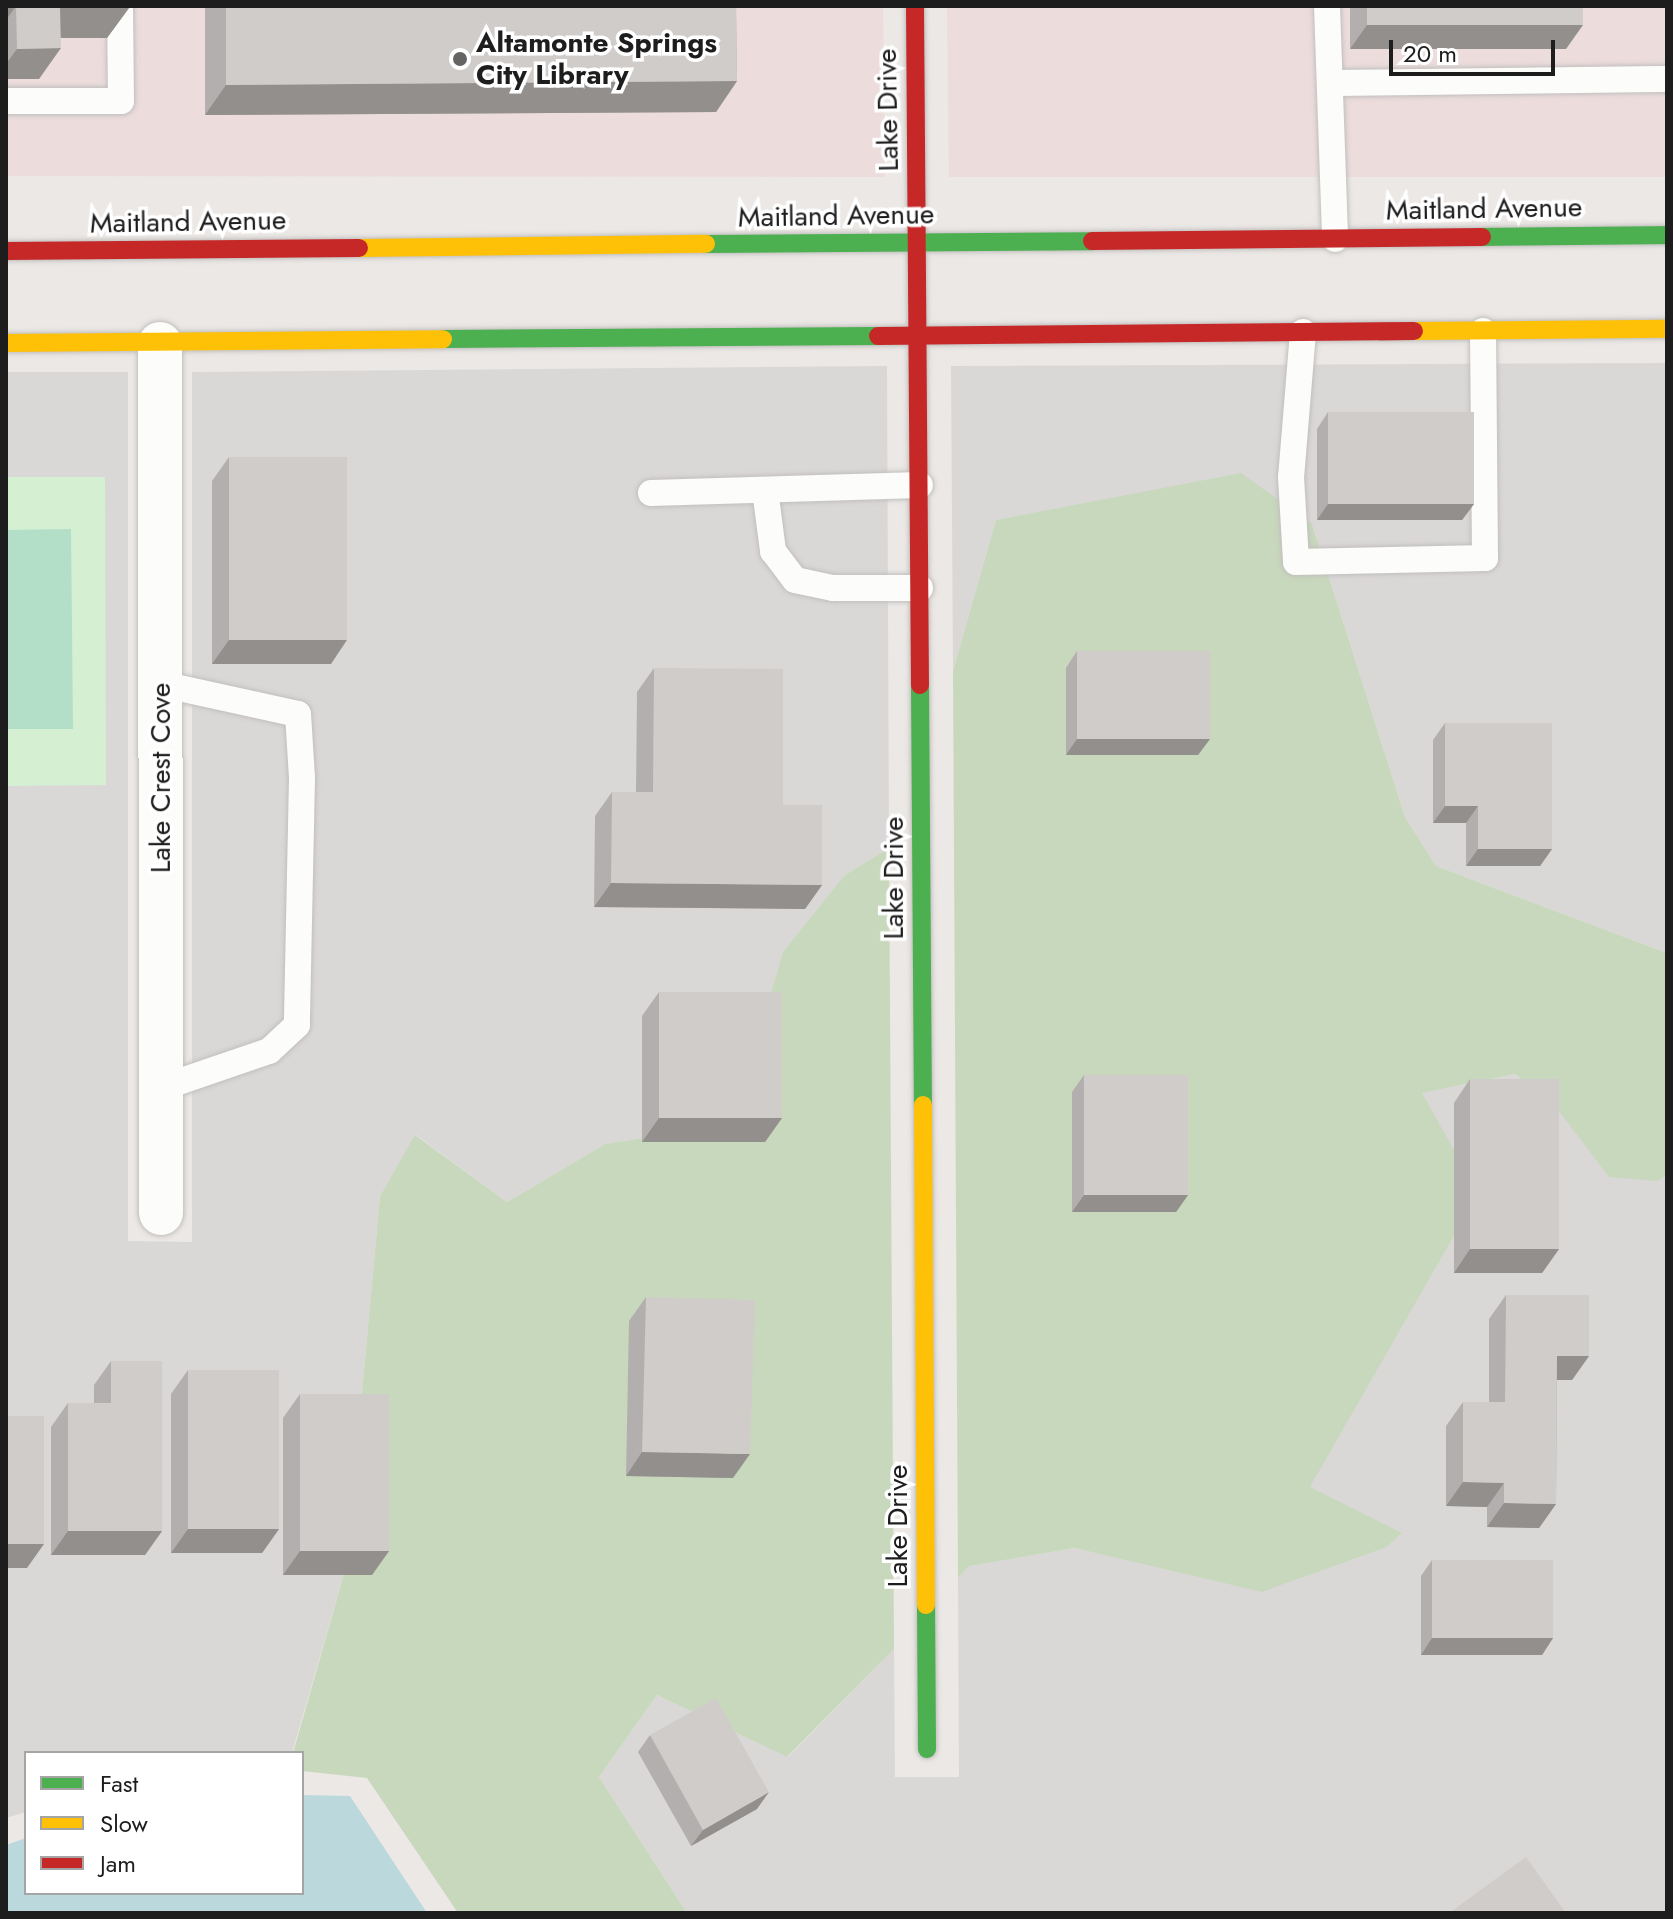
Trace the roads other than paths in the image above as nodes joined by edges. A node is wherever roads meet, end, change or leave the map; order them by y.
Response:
1 (120, 6) edge
2 (915, 6) edge
3 (1327, 6) edge
4 (1667, 79) edge
5 (1330, 83) junction
6 (6, 101) edge
7 (1667, 235) edge
8 (1335, 239) junction
9 (918, 243) junction
10 (6, 251) edge
11 (1667, 329) edge
12 (1483, 331) junction
13 (1303, 332) junction
14 (919, 336) junction
15 (6, 343) edge
16 (160, 344) junction
17 (920, 485) junction
18 (765, 490) junction
19 (651, 493) dead end
20 (920, 588) junction
21 (161, 684) junction
22 (161, 1088) junction
23 (161, 1213) dead end
24 (927, 1749) dead end

1 - 6 lane
2 - 9 main road, Lake Drive
3 - 5 lane
4 - 5 lane
5 - 8 lane
7 - 8 main road, Maitland Avenue
8 - 9 main road, Maitland Avenue
9 - 10 main road, Maitland Avenue
9 - 14 main road, Lake Drive
11 - 12 main road
12 - 13 main road
12 - 13 lane
13 - 14 main road
14 - 16 main road
14 - 17 main road, Lake Drive
15 - 16 main road
16 - 21 street, Lake Crest Cove
17 - 18 lane
17 - 20 main road, Lake Drive
18 - 19 lane
18 - 20 lane
20 - 24 main road, Lake Drive
21 - 22 street, Lake Crest Cove
21 - 22 lane
22 - 23 street, Lake Crest Cove

